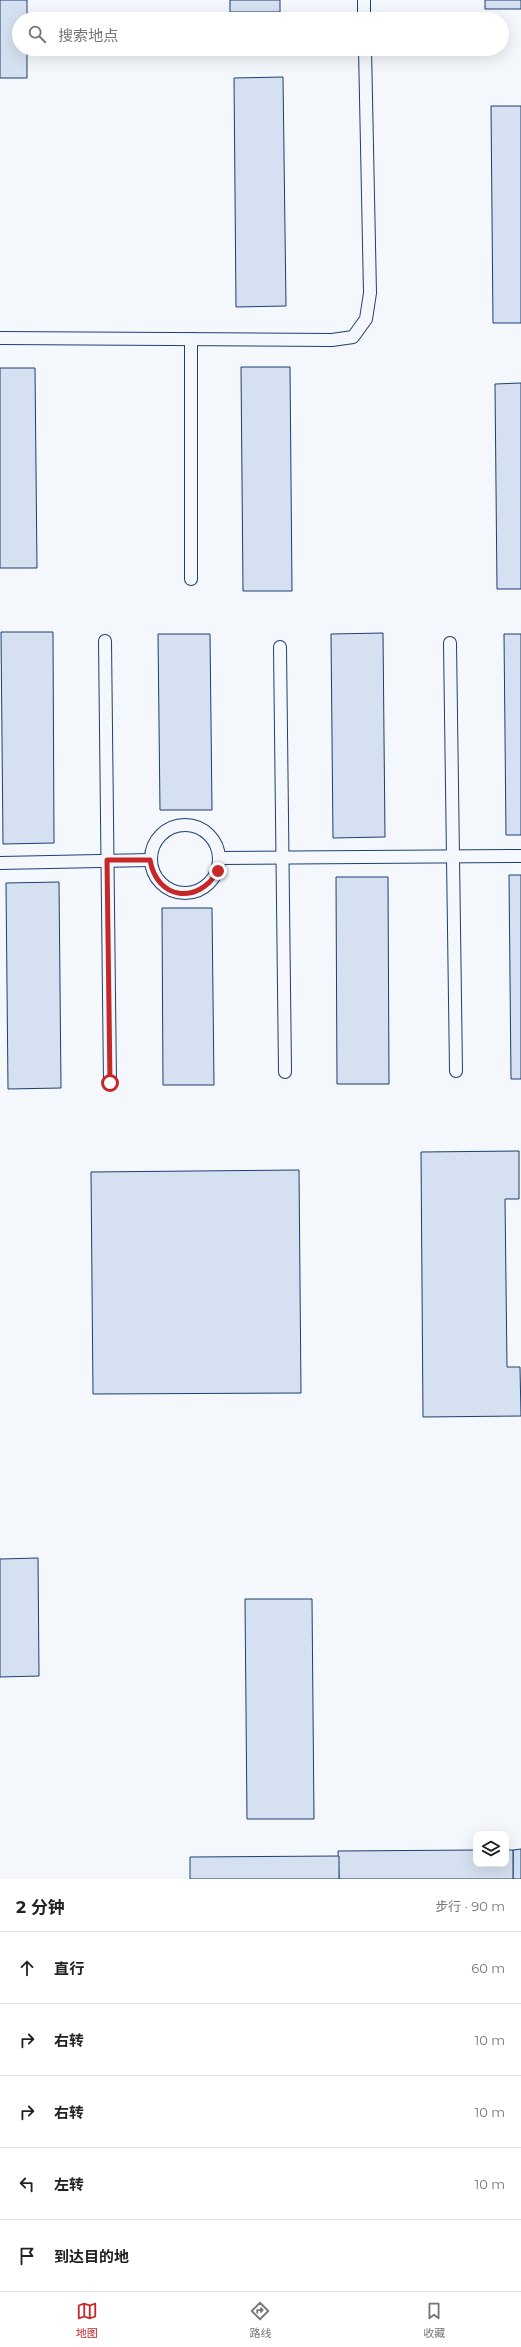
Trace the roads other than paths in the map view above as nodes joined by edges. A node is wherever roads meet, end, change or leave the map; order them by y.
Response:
1 (364, 0) edge
2 (364, 12) edge
3 (365, 56) edge
4 (0, 338) edge
5 (191, 339) junction
6 (191, 579) dead end
7 (105, 641) dead end
8 (450, 643) dead end
9 (280, 647) dead end
10 (521, 856) edge
11 (453, 857) junction
12 (220, 858) junction
13 (282, 858) junction
14 (107, 860) junction
15 (150, 860) junction
16 (0, 863) edge
17 (456, 1071) dead end
18 (285, 1072) dead end
19 (110, 1083) dead end

1 - 2 lane
3 - 5 lane
4 - 5 lane
5 - 6 lane
7 - 14 lane
8 - 11 lane
9 - 13 lane
10 - 11 lane
11 - 13 lane
11 - 17 lane
12 - 13 lane
12 - 15 lane
12 - 15 lane
13 - 18 lane
14 - 15 lane
14 - 16 lane
14 - 19 lane

